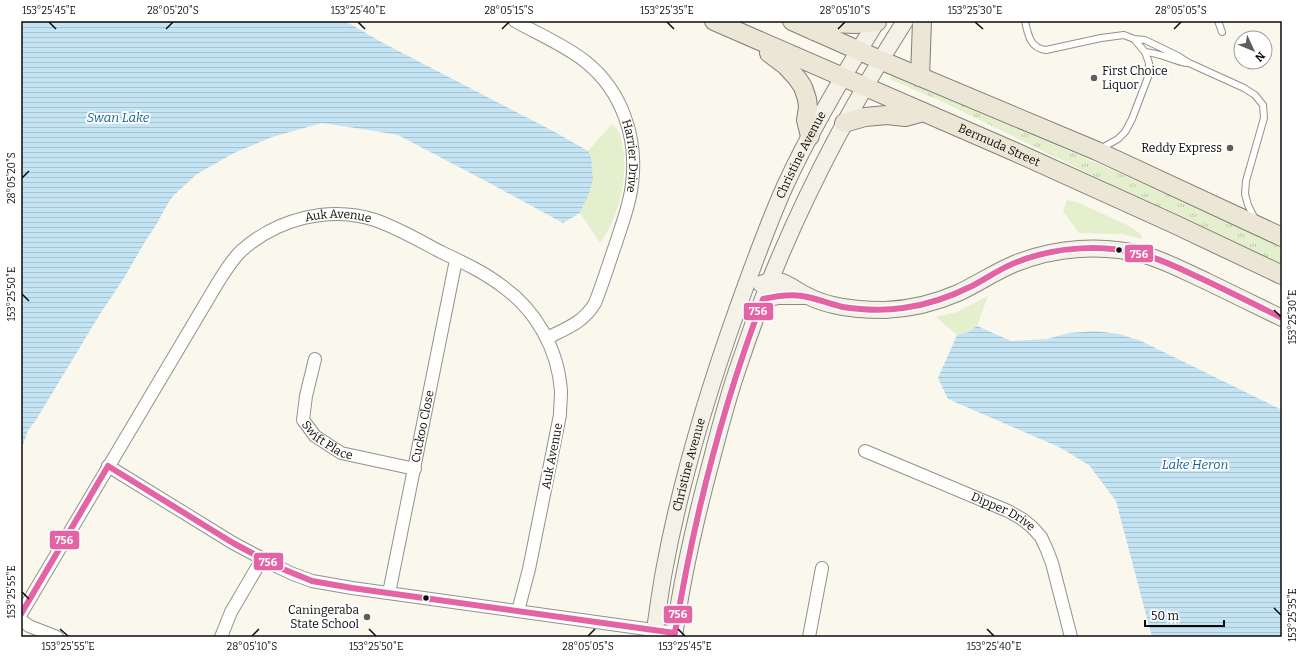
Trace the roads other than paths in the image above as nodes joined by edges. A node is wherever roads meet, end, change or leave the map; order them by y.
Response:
1 (515, 21) edge
2 (714, 21) edge
3 (792, 21) edge
4 (904, 21) edge
5 (922, 21) edge
6 (1025, 21) edge
7 (1218, 21) edge
8 (877, 22) edge
9 (814, 31) junction
10 (1222, 32) dead end
11 (1134, 39) junction
12 (759, 41) junction
13 (859, 51) junction
14 (1145, 52) junction
15 (880, 60) junction
16 (1189, 63) junction
17 (844, 77) junction
18 (920, 77) junction
19 (864, 86) junction
20 (923, 112) junction
21 (844, 123) junction
22 (810, 136) junction
23 (1096, 151) junction
24 (1259, 226) junction
25 (1282, 237) edge
26 (456, 260) junction
27 (1282, 275) edge
28 (770, 281) junction
29 (807, 296) junction
30 (741, 297) junction
31 (763, 299) junction
32 (1282, 318) edge
33 (547, 338) junction
34 (315, 359) dead end
35 (727, 403) junction
36 (694, 443) junction
37 (865, 451) dead end
38 (108, 466) junction
39 (415, 469) junction
40 (262, 559) junction
41 (822, 568) dead end
42 (389, 593) junction
43 (518, 611) junction
44 (21, 614) edge
45 (21, 620) edge
46 (654, 634) edge
47 (674, 635) edge
48 (57, 637) edge
49 (221, 637) edge
50 (809, 637) edge
51 (1071, 637) edge

1 - 33 street, Harrier Drive
2 - 12 main road, Bermuda Street
3 - 9 main road
4 - 15 street, Christine Avenue
5 - 18 main road
6 - 11 lane
7 - 10 lane
8 - 9 main road
8 - 13 street, Christine Avenue
9 - 13 main road
11 - 14 lane
11 - 16 lane
12 - 17 main road, Bermuda Street
12 - 22 main road
13 - 15 main road
13 - 17 street, Christine Avenue
14 - 16 lane
14 - 23 lane
15 - 18 main road
15 - 19 street, Christine Avenue
16 - 24 lane
17 - 19 main road, Bermuda Street
17 - 22 street, Christine Avenue
18 - 23 main road
19 - 20 main road, Bermuda Street
19 - 21 street, Christine Avenue
20 - 21 main road
20 - 27 main road, Bermuda Street
21 - 28 street, Christine Avenue
22 - 30 street, Christine Avenue
23 - 24 main road
24 - 25 main road
26 - 33 street, Auk Avenue
26 - 38 street, Auk Avenue
26 - 39 street, Cuckoo Close
28 - 29 street
28 - 30 street
28 - 31 street, Christine Avenue
29 - 31 street
29 - 32 street
30 - 36 street, Christine Avenue
31 - 35 street, Christine Avenue
33 - 43 street, Auk Avenue
34 - 39 street, Swift Place
35 - 36 street
35 - 47 street, Christine Avenue
36 - 46 street, Christine Avenue
37 - 51 street, Dipper Drive
38 - 40 street
38 - 44 street, Auk Avenue
39 - 42 street, Cuckoo Close
40 - 42 street
40 - 49 street
41 - 50 street
42 - 43 street
43 - 46 street
45 - 48 street
46 - 47 street

